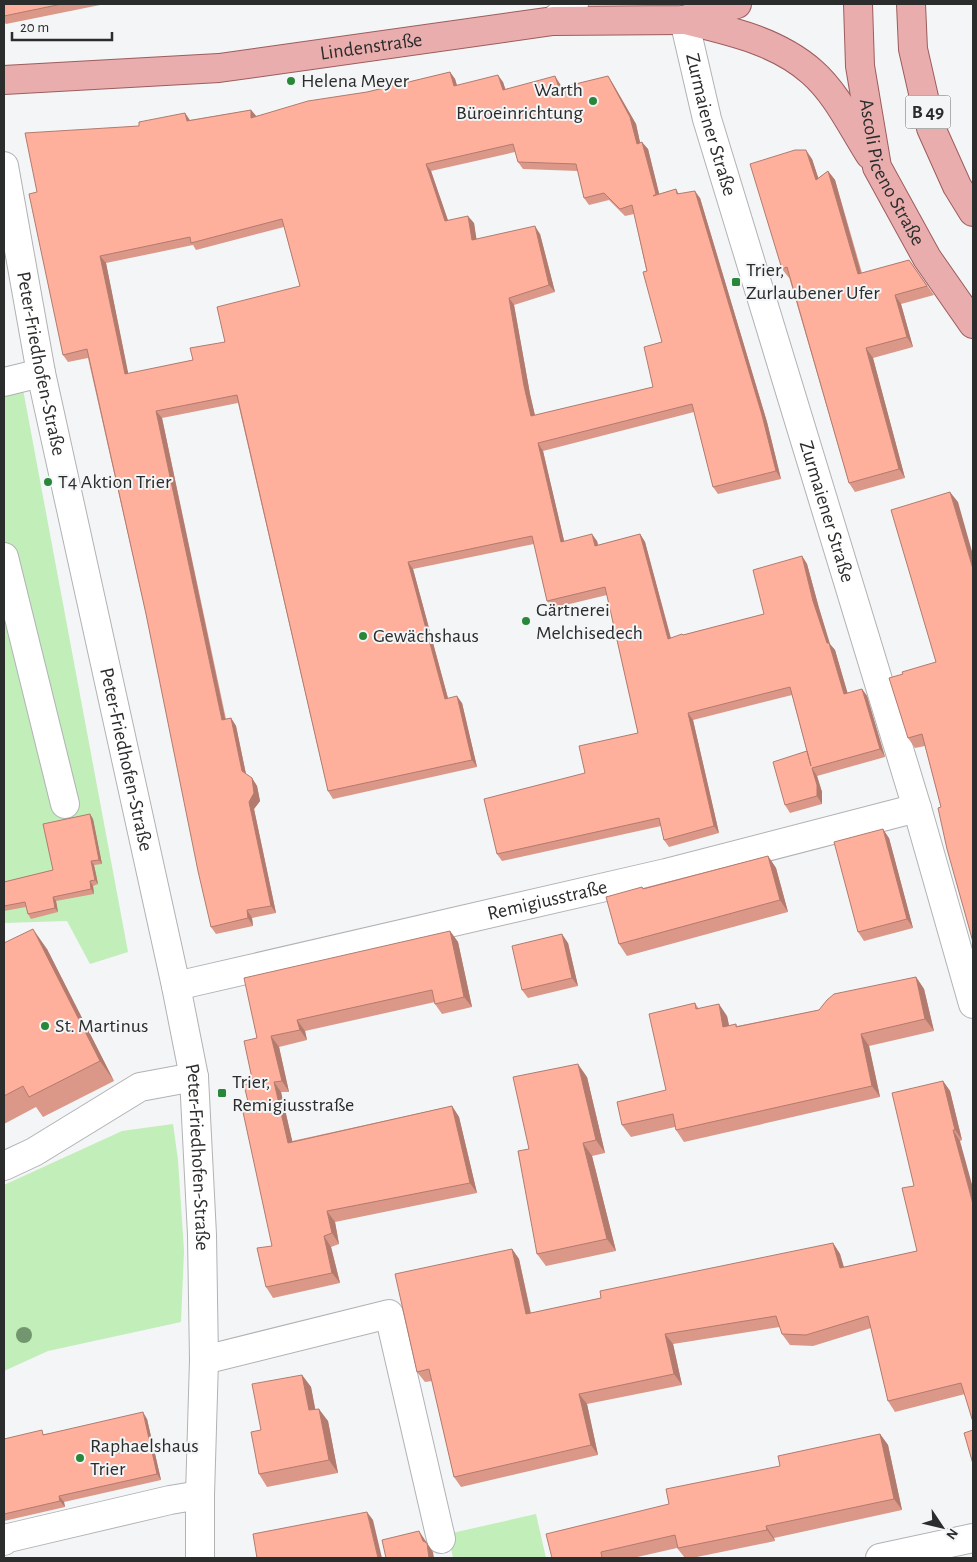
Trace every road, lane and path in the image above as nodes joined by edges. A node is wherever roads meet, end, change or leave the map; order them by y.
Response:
1 (574, 4) edge
2 (737, 4) edge
3 (858, 4) edge
4 (910, 4) edge
5 (684, 20) junction
6 (552, 21) junction
7 (4, 80) edge
8 (4, 166) edge
9 (877, 167) junction
10 (973, 212) edge
11 (973, 324) edge
12 (41, 373) junction
13 (4, 382) edge
14 (4, 557) edge
15 (65, 804) dead end
16 (917, 808) junction
17 (176, 986) junction
18 (973, 1004) edge
19 (194, 1077) junction
20 (4, 1166) edge
21 (204, 1360) junction
22 (200, 1495) junction
23 (973, 1538) edge
24 (441, 1539) dead end
25 (4, 1541) edge
26 (200, 1558) edge
27 (880, 1558) edge

1 - 6 street
2 - 5 main road, Lindenstraße
3 - 9 main road, Ascoli Piceno Straße
4 - 10 main road, B 49
5 - 6 main road, Lindenstraße
5 - 9 main road
5 - 16 street, Zurmaiener Straße
6 - 7 main road, Lindenstraße
8 - 12 street, Peter-Friedhofen-Straße
9 - 11 main road, Ascoli Piceno Straße
12 - 13 street
12 - 17 street, Peter-Friedhofen-Straße
14 - 15 street
16 - 17 street, Remigiusstraße
16 - 18 street, Zurmaiener Straße
17 - 19 street, Peter-Friedhofen-Straße
19 - 20 street
19 - 21 street, Peter-Friedhofen-Straße
21 - 22 street, Peter-Friedhofen-Straße
21 - 24 street
22 - 25 street
22 - 26 street, Peter-Friedhofen-Straße
23 - 27 street

